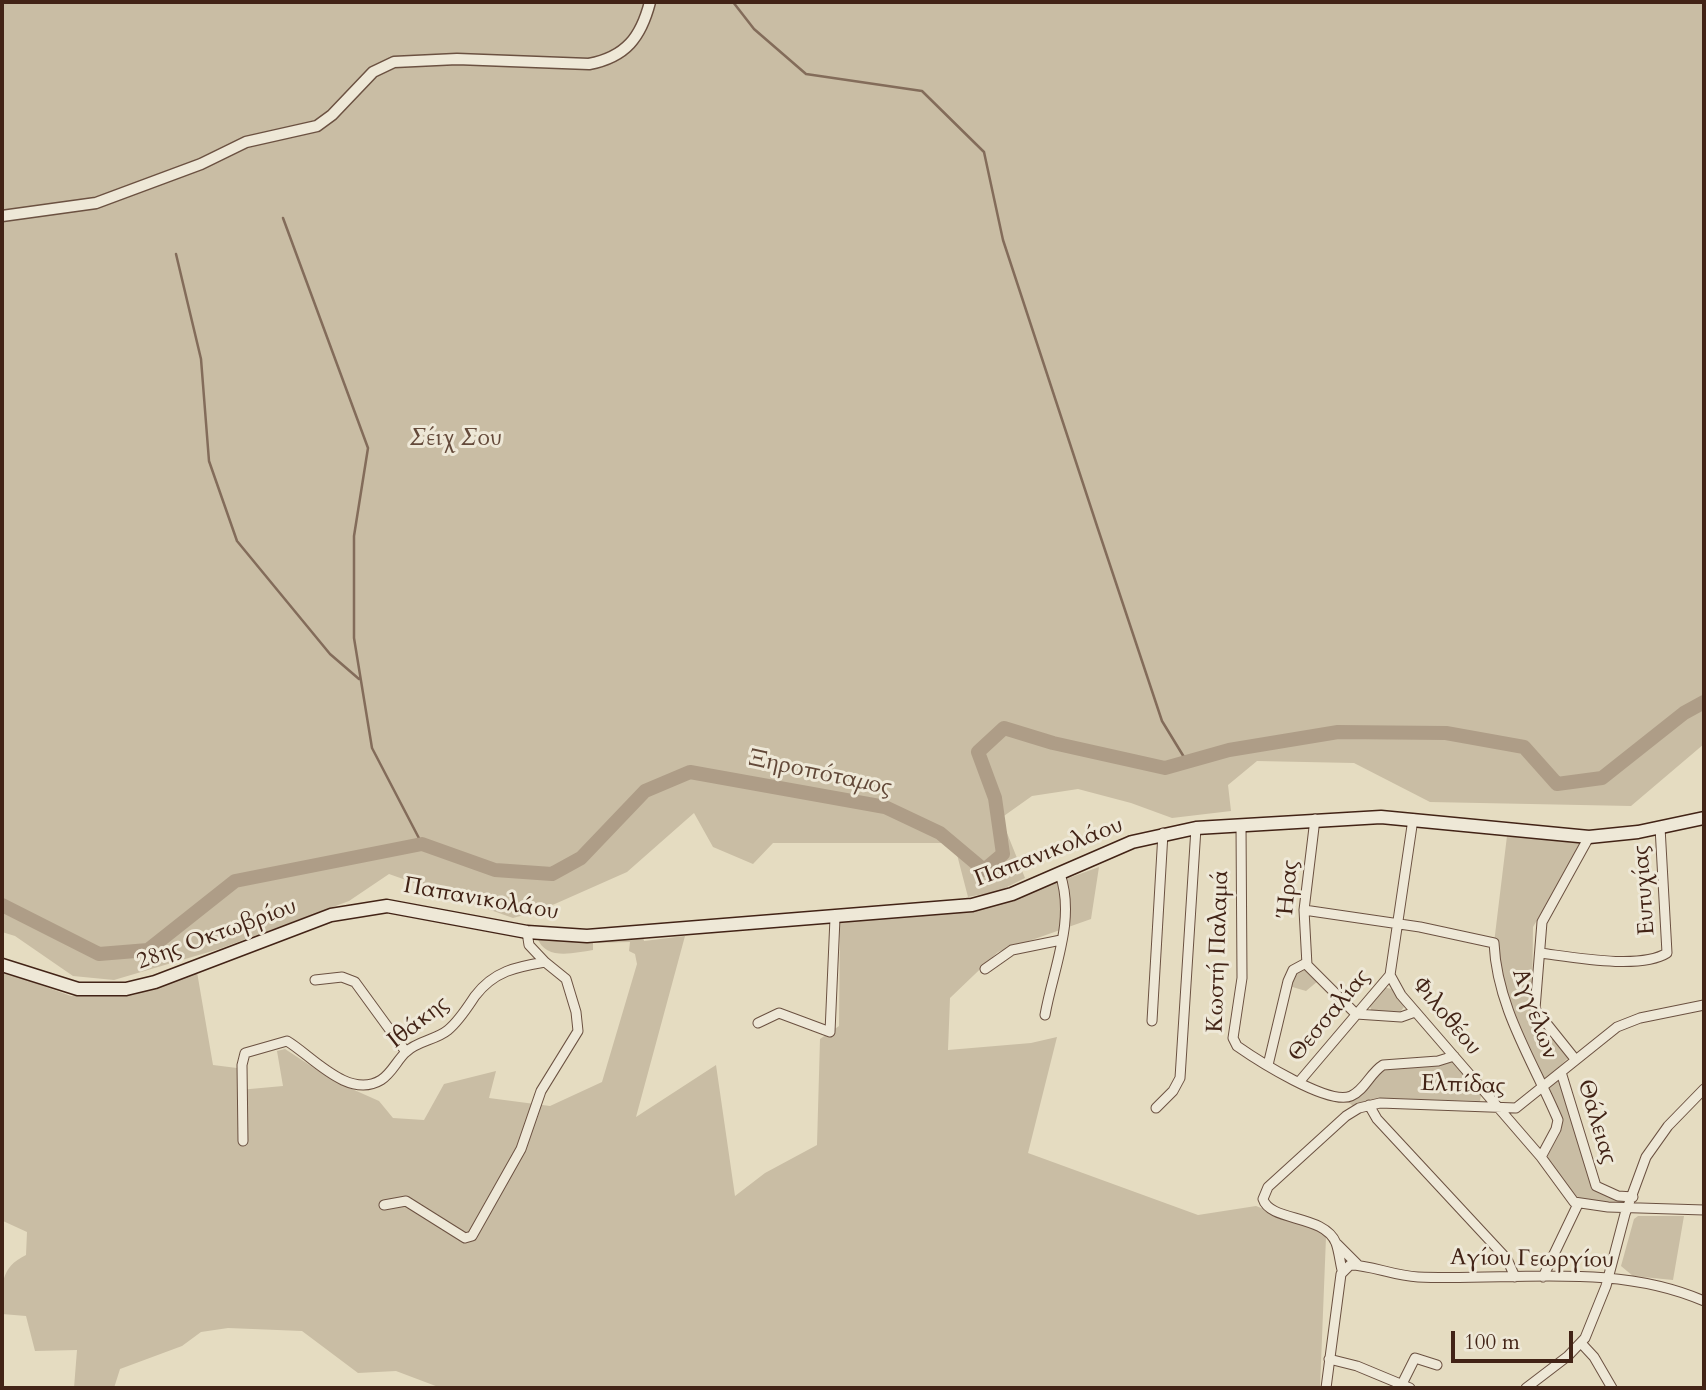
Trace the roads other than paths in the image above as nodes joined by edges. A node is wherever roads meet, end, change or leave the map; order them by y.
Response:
1 (650, 2) edge
2 (2, 216) edge
3 (1704, 818) edge
4 (1315, 819) junction
5 (1413, 819) junction
6 (1241, 825) junction
7 (1660, 827) junction
8 (1195, 828) junction
9 (1163, 833) junction
10 (1589, 837) junction
11 (1059, 874) junction
12 (365, 907) joint
13 (1304, 910) junction
14 (835, 918) junction
15 (1398, 923) junction
16 (527, 932) junction
17 (1061, 940) junction
18 (1668, 950) joint
19 (1540, 954) junction
20 (545, 962) junction
21 (1306, 964) junction
22 (2, 965) edge
23 (985, 969) dead end
24 (1390, 975) junction
25 (315, 980) dead end
26 (1704, 1006) edge
27 (1415, 1012) junction
28 (1356, 1014) junction
29 (1045, 1015) dead end
30 (1152, 1021) dead end
31 (758, 1023) dead end
32 (406, 1052) junction
33 (1454, 1056) junction
34 (1576, 1059) junction
35 (1268, 1065) junction
36 (1561, 1072) junction
37 (1299, 1082) junction
38 (1543, 1087) junction
39 (1704, 1089) edge
40 (1369, 1105) junction
41 (1498, 1107) junction
42 (1156, 1108) dead end
43 (243, 1141) dead end
44 (1541, 1157) junction
45 (1633, 1196) junction
46 (1578, 1204) junction
47 (384, 1205) dead end
48 (1629, 1208) junction
49 (1704, 1210) edge
50 (1336, 1243) junction
51 (1357, 1265) junction
52 (1343, 1269) junction
53 (1516, 1277) junction
54 (1543, 1277) junction
55 (1609, 1279) junction
56 (1704, 1301) edge
57 (1581, 1343) junction
58 (1329, 1359) junction
59 (1437, 1365) dead end
60 (1406, 1386) edge
61 (1326, 1388) edge
62 (1526, 1388) edge
63 (1612, 1388) edge

1 - 2 street
3 - 7 main road, Παπανικολάου
4 - 5 main road, Παπανικολάου
4 - 6 main road, Παπανικολάου
4 - 13 street, Ήρας
5 - 10 main road, Παπανικολάου
5 - 15 street
6 - 8 main road, Παπανικολάου
6 - 35 street, Κωστή Παλαμά
7 - 10 main road, Παπανικολάου
7 - 18 street, Ευτυχίας
8 - 9 main road, Παπανικολάου
8 - 42 street
9 - 11 main road, Παπανικολάου
9 - 30 street
10 - 19 street, Θάλειας
11 - 14 main road, Παπανικολάου
11 - 17 street
12 - 16 main road, Παπανικολάου
12 - 22 main road, 28ης Οκτωβρίου
13 - 15 street, Αγγέλων
13 - 21 street, Ήρας
14 - 16 main road, Παπανικολάου
14 - 31 street
15 - 24 street
15 - 38 street, Αγγέλων
16 - 20 street
17 - 23 street
17 - 29 street
18 - 19 street, Αγγέλων
19 - 34 street, Θάλειας
20 - 32 street, Ιθάκης
20 - 47 street
21 - 28 street
21 - 35 street
24 - 27 street, Φιλοθέου
24 - 28 street, Θεσσαλίας
25 - 32 street
26 - 34 street, Ελπίδας
27 - 28 street
27 - 33 street, Φιλοθέου
28 - 37 street, Θεσσαλίας
32 - 43 street, Ιθάκης
33 - 37 street, Κωστή Παλαμά
33 - 41 street, Φιλοθέου
34 - 36 street, Ελπίδας
35 - 37 street, Κωστή Παλαμά
36 - 38 street, Ελπίδας
36 - 45 street, Θάλειας
38 - 41 street, Ελπίδας
38 - 44 street, Αγγέλων
39 - 45 street
40 - 41 street, Ελπίδας
40 - 50 street, Ελπίδας
40 - 53 street
41 - 44 street, Φιλοθέου
44 - 46 street, Φιλοθέου
45 - 48 street
46 - 48 street
46 - 54 street
48 - 49 street
48 - 55 street
50 - 51 street
50 - 52 street
51 - 52 street, Αγίου Γεωργίου
51 - 53 street, Αγίου Γεωργίου
52 - 58 street
53 - 54 street, Αγίου Γεωργίου
54 - 55 street, Αγίου Γεωργίου
55 - 56 street, Αγίου Γεωργίου
55 - 57 street
57 - 62 street
57 - 63 street
58 - 60 street
58 - 61 street
59 - 60 street

